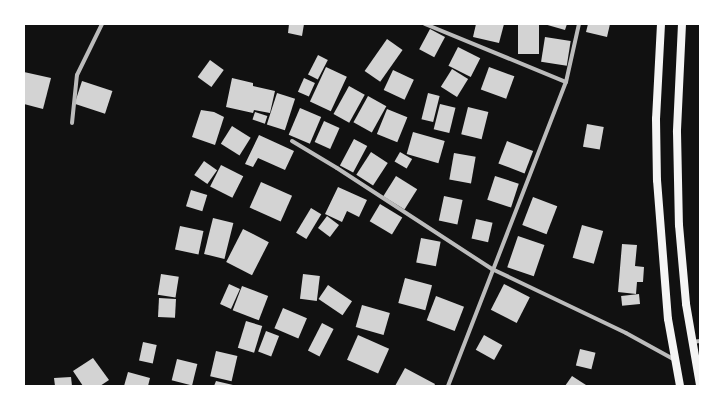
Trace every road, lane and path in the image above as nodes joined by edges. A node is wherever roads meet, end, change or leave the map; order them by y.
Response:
1 (102, 24) edge
2 (426, 24) edge
3 (579, 24) edge
4 (661, 24) edge
5 (682, 24) edge
6 (566, 82) junction
7 (72, 123) dead end
8 (292, 141) dead end
9 (492, 269) junction
10 (696, 342) edge
11 (675, 360) junction
12 (700, 385) edge
13 (448, 386) edge
14 (680, 386) edge

1 - 7 street
2 - 6 street
3 - 6 street
4 - 11 main road
5 - 10 main road
6 - 9 street
8 - 9 street
9 - 11 street
9 - 13 street
10 - 12 main road
11 - 14 main road

